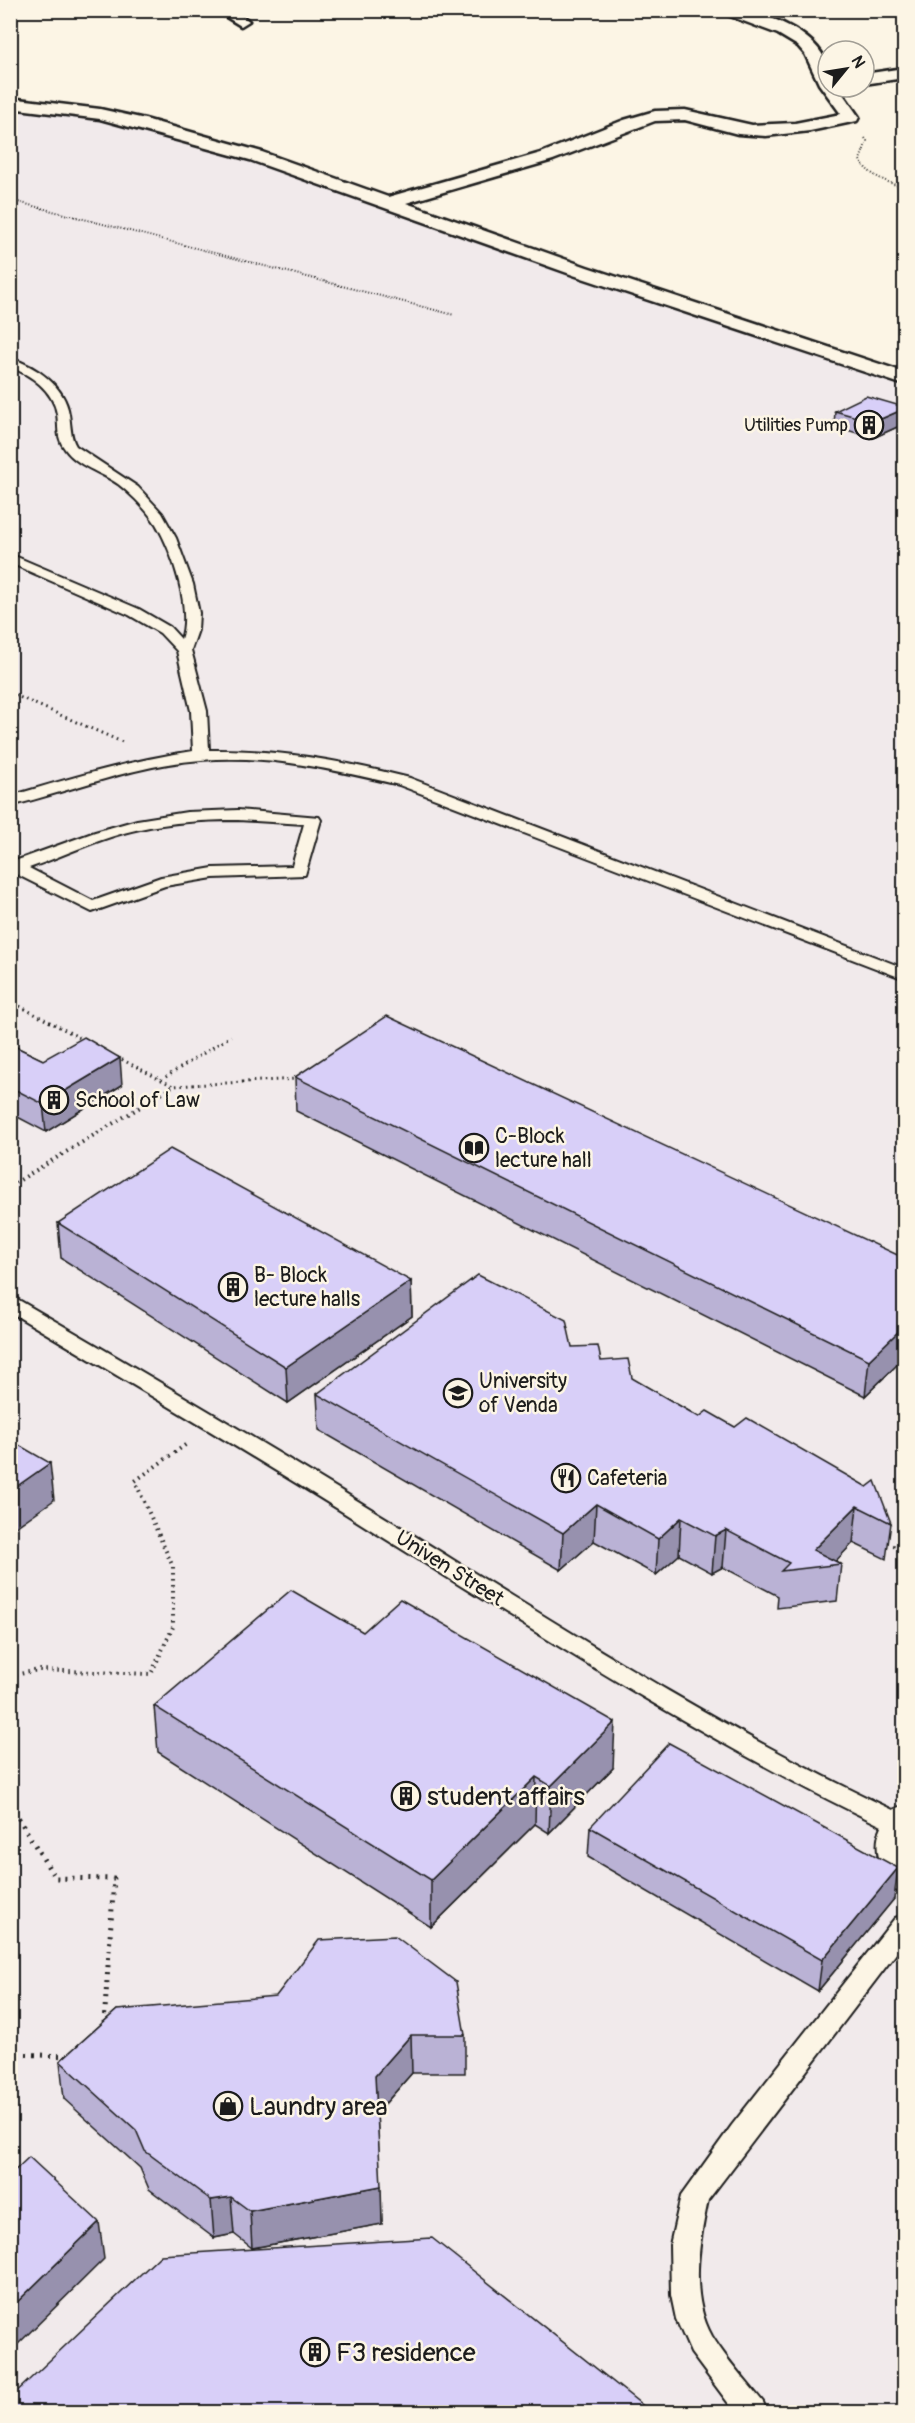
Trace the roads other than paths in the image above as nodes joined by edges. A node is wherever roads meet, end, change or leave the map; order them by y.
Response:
1 (222, 10) edge
2 (727, 10) edge
3 (241, 21) dead end
4 (816, 61) edge
5 (904, 73) edge
6 (876, 77) edge
7 (838, 99) edge
8 (10, 103) edge
9 (390, 202) junction
10 (10, 362) edge
11 (904, 379) edge
12 (10, 558) edge
13 (26, 564) junction
14 (10, 571) edge
15 (184, 650) junction
16 (201, 755) junction
17 (10, 801) edge
18 (13, 866) edge
19 (904, 974) edge
20 (10, 1303) edge
21 (900, 1817) edge
22 (904, 1883) edge
23 (904, 1925) edge
24 (752, 2412) edge

1 - 3 street
2 - 4 street
5 - 6 street
7 - 9 street
8 - 9 street
9 - 11 street
10 - 15 lane
12 - 13 lane
13 - 14 lane
13 - 15 lane
15 - 16 lane
16 - 17 lane
16 - 19 lane
18 - 18 lane
20 - 21 lane, Univen Street
21 - 22 lane
23 - 24 lane

